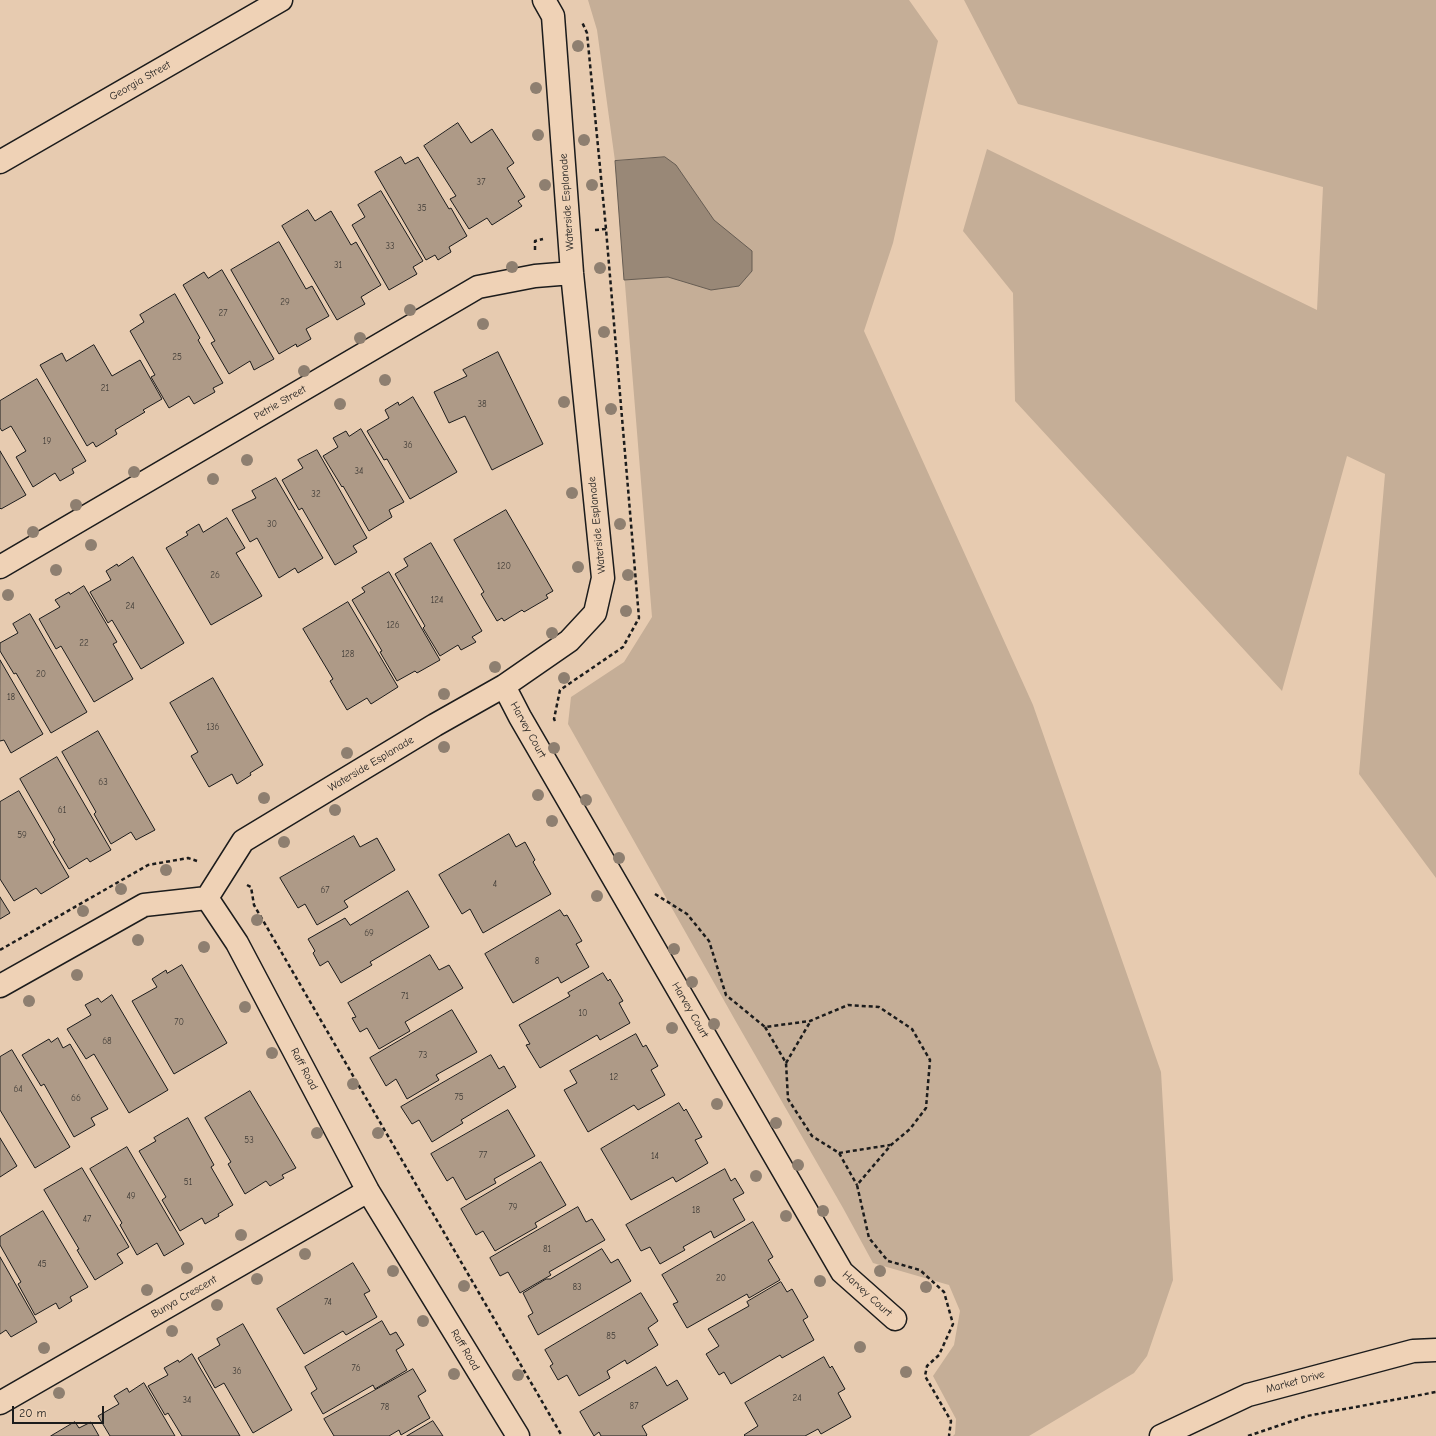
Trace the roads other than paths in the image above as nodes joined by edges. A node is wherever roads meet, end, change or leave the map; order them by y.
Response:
1 (280, 0) edge
2 (544, 0) edge
3 (0, 162) edge
4 (572, 273) junction
5 (0, 567) edge
6 (504, 686) junction
7 (207, 898) junction
8 (0, 986) edge
9 (368, 1191) junction
10 (895, 1319) dead end
11 (1436, 1350) edge
12 (0, 1403) edge
13 (518, 1436) edge
14 (1160, 1436) edge

1 - 3 street, Georgia Street
2 - 4 street, Waterside Esplanade
4 - 5 street, Petrie Street
4 - 6 street, Waterside Esplanade
6 - 7 street, Waterside Esplanade
6 - 10 street, Harvey Court
7 - 8 street
7 - 9 street, Raff Road
9 - 12 street, Bunya Crescent
9 - 13 street, Raff Road
11 - 14 street, Market Drive

